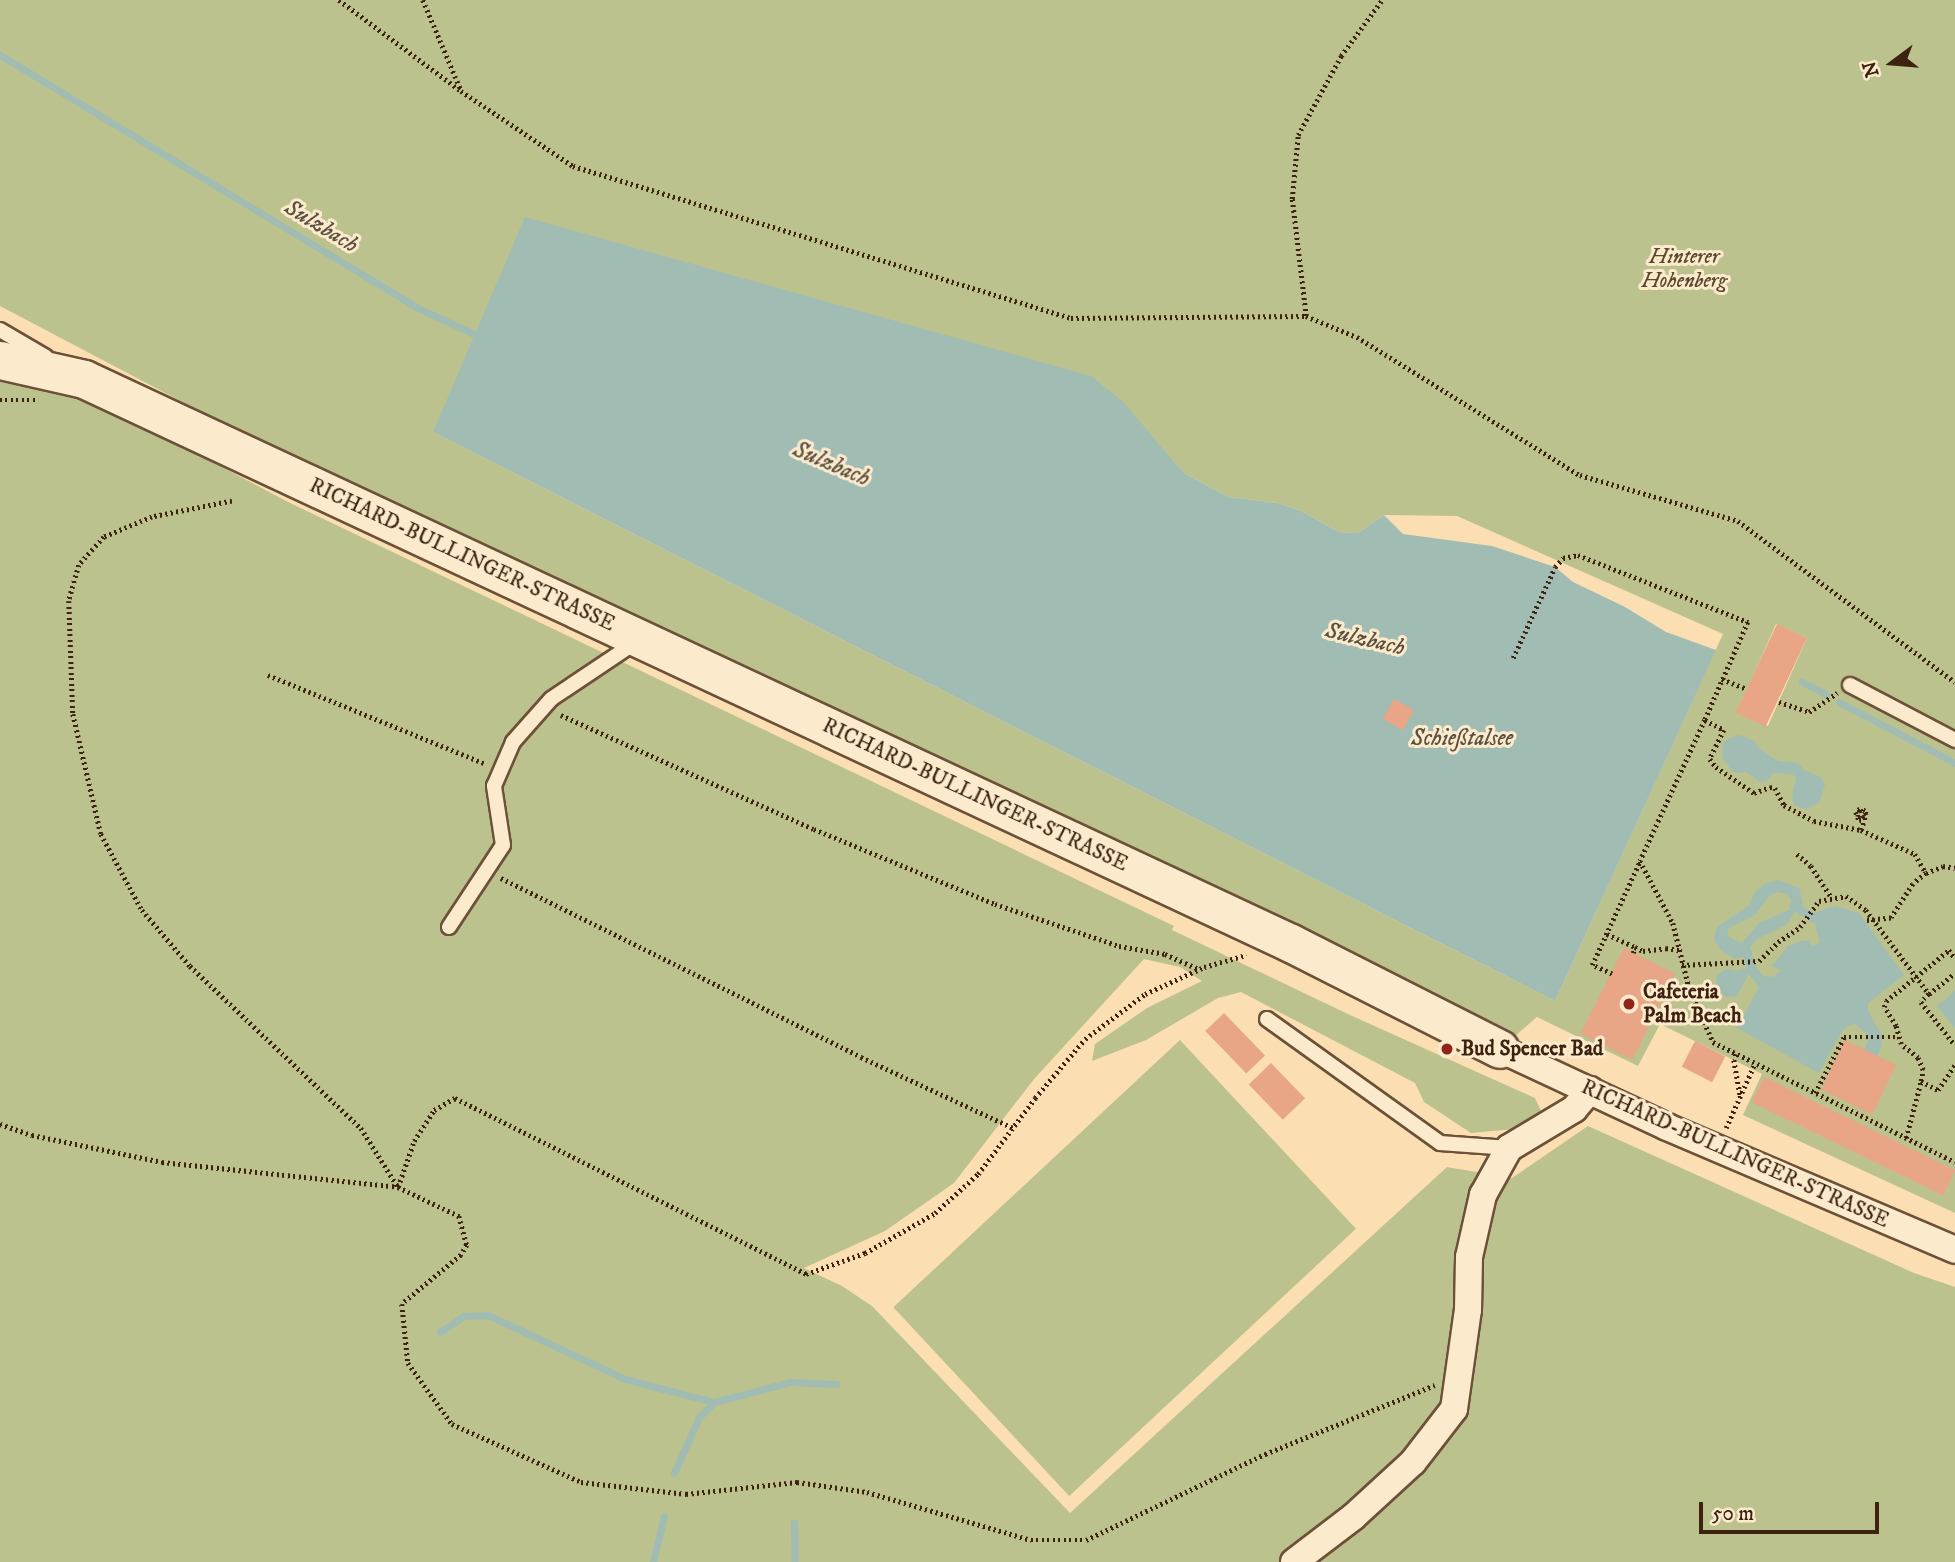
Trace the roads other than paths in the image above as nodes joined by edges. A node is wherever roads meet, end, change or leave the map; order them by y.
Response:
1 (0, 330) edge
2 (0, 360) edge
3 (84, 379) junction
4 (640, 639) junction
5 (1850, 685) road end
6 (1955, 740) edge
7 (449, 927) dead end
8 (1268, 1020) dead end
9 (1500, 1049) joint
10 (1590, 1090) junction
11 (1509, 1148) junction
12 (1955, 1251) edge
13 (1294, 1562) edge

1 - 3 lane, RICHARD-BULLINGER-STRASSE
2 - 3 street
3 - 4 street, RICHARD-BULLINGER-STRASSE
4 - 7 lane
4 - 9 street, RICHARD-BULLINGER-STRASSE
5 - 6 lane
8 - 11 lane
9 - 10 street, RICHARD-BULLINGER-STRASSE
10 - 11 street
10 - 12 street, RICHARD-BULLINGER-STRASSE
11 - 13 street

